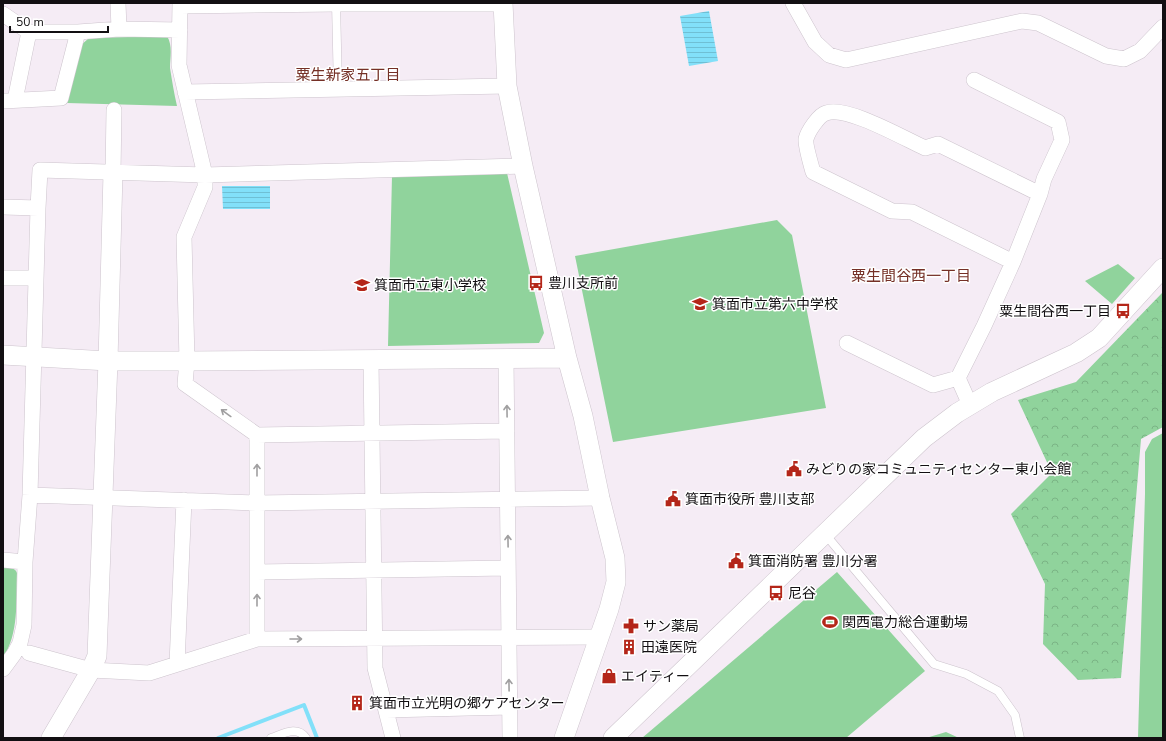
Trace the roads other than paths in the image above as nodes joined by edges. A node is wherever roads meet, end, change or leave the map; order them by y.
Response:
1 (9, 3) edge
2 (118, 3) edge
3 (793, 3) edge
4 (180, 4) edge
5 (336, 4) edge
6 (503, 4) edge
7 (3, 13) edge
8 (1163, 27) edge
9 (119, 29) junction
10 (180, 30) junction
11 (29, 32) junction
12 (78, 32) junction
13 (974, 80) dead end
14 (507, 86) junction
15 (338, 90) junction
16 (185, 92) junction
17 (9, 100) edge
18 (114, 110) dead end
19 (522, 166) junction
20 (112, 173) junction
21 (204, 175) junction
22 (1040, 194) junction
23 (3, 207) edge
24 (38, 208) junction
25 (1013, 262) junction
26 (1163, 268) edge
27 (3, 278) edge
28 (36, 278) junction
29 (847, 343) dead end
30 (3, 355) edge
31 (34, 356) junction
32 (506, 358) junction
33 (567, 358) junction
34 (108, 360) junction
35 (371, 360) junction
36 (188, 361) junction
37 (958, 378) junction
38 (970, 405) junction
39 (507, 432) junction
40 (372, 433) junction
41 (257, 435) junction
42 (30, 495) junction
43 (103, 498) junction
44 (600, 498) junction
45 (508, 499) junction
46 (184, 500) junction
47 (373, 501) junction
48 (257, 503) junction
49 (825, 534) junction
50 (3, 560) edge
51 (25, 562) junction
52 (508, 568) junction
53 (375, 570) junction
54 (257, 572) junction
55 (509, 637) junction
56 (599, 637) junction
57 (257, 639) junction
58 (375, 639) junction
59 (29, 653) dead end
60 (177, 664) junction
61 (3, 669) edge
62 (91, 670) junction
63 (510, 707) junction
64 (386, 710) junction
65 (51, 738) edge
66 (271, 738) edge
67 (306, 738) edge
68 (393, 738) edge
69 (510, 738) edge
70 (564, 738) edge
71 (613, 738) edge
72 (1020, 738) edge

1 - 7 street
2 - 9 street
3 - 8 street
4 - 5 street
4 - 10 street
5 - 6 street
5 - 15 lane
6 - 14 street
7 - 11 street
9 - 10 street
9 - 12 street
10 - 16 street
11 - 12 street
11 - 17 street
12 - 17 street
13 - 22 street
14 - 15 street
14 - 19 street
15 - 16 street
16 - 21 street
18 - 20 street
19 - 21 street
19 - 33 street
20 - 21 street
20 - 24 street
20 - 34 street
21 - 36 street
22 - 25 street
22 - 25 street
23 - 24 street
24 - 28 street
25 - 37 street
26 - 38 street
27 - 28 street
28 - 31 street
29 - 37 street
30 - 31 street
31 - 34 street
31 - 42 street
32 - 33 street
32 - 35 street
39 -> 32 street
33 - 44 street
34 - 36 street
34 - 43 street
35 - 36 street
35 - 40 street
41 -> 36 street
37 - 38 street
38 - 49 street
39 - 40 street
39 - 45 street
40 - 41 street
40 - 47 street
48 -> 41 street
42 - 43 street
42 - 51 street
43 - 46 street
43 - 62 street
44 - 45 street
44 - 56 street
45 - 47 street
52 -> 45 street
46 - 48 street
46 - 60 street
47 - 48 street
47 - 53 street
48 - 54 street
49 - 71 street
49 - 72 lane
50 - 51 street
51 - 61 street
52 - 53 street
52 - 55 street
53 - 54 street
53 - 58 street
57 -> 54 street
55 - 56 street
55 - 58 street
63 -> 55 street
56 - 70 street
57 -> 58 street
57 - 60 street
58 - 64 street
59 - 62 street
60 - 62 street
62 - 65 street
63 - 64 street
63 - 69 street
64 - 68 street
66 - 67 lane

